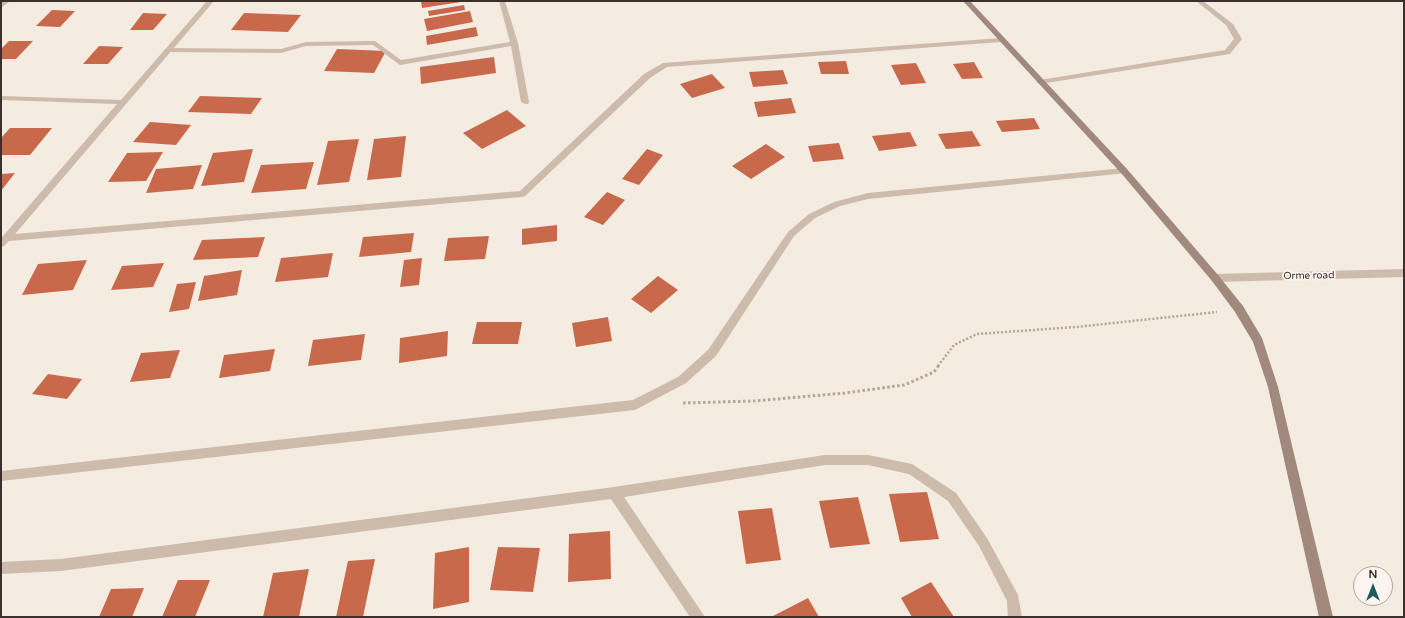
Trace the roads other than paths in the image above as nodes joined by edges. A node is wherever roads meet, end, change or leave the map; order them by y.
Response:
1 (7, 1) edge
2 (211, 1) edge
3 (502, 1) edge
4 (966, 1) edge
5 (1199, 1) edge
6 (1, 6) edge
7 (1001, 40) junction
8 (514, 43) junction
9 (168, 50) junction
10 (1040, 82) junction
11 (1, 98) edge
12 (122, 102) junction
13 (525, 102) dead end
14 (1124, 172) junction
15 (4, 241) edge
16 (1404, 274) edge
17 (1215, 278) junction
18 (1, 476) edge
19 (614, 493) junction
20 (1, 568) edge
21 (698, 617) edge
22 (1014, 617) edge
23 (1326, 617) edge

1 - 6 street
2 - 9 street
3 - 8 street
4 - 7 street
5 - 10 street
7 - 10 street
7 - 15 street
8 - 9 street
8 - 13 street
9 - 12 street
10 - 14 street
11 - 12 street
12 - 15 street
14 - 17 street
14 - 18 street
16 - 17 street, Orme road
17 - 23 street
19 - 20 street
19 - 21 street
19 - 22 street

